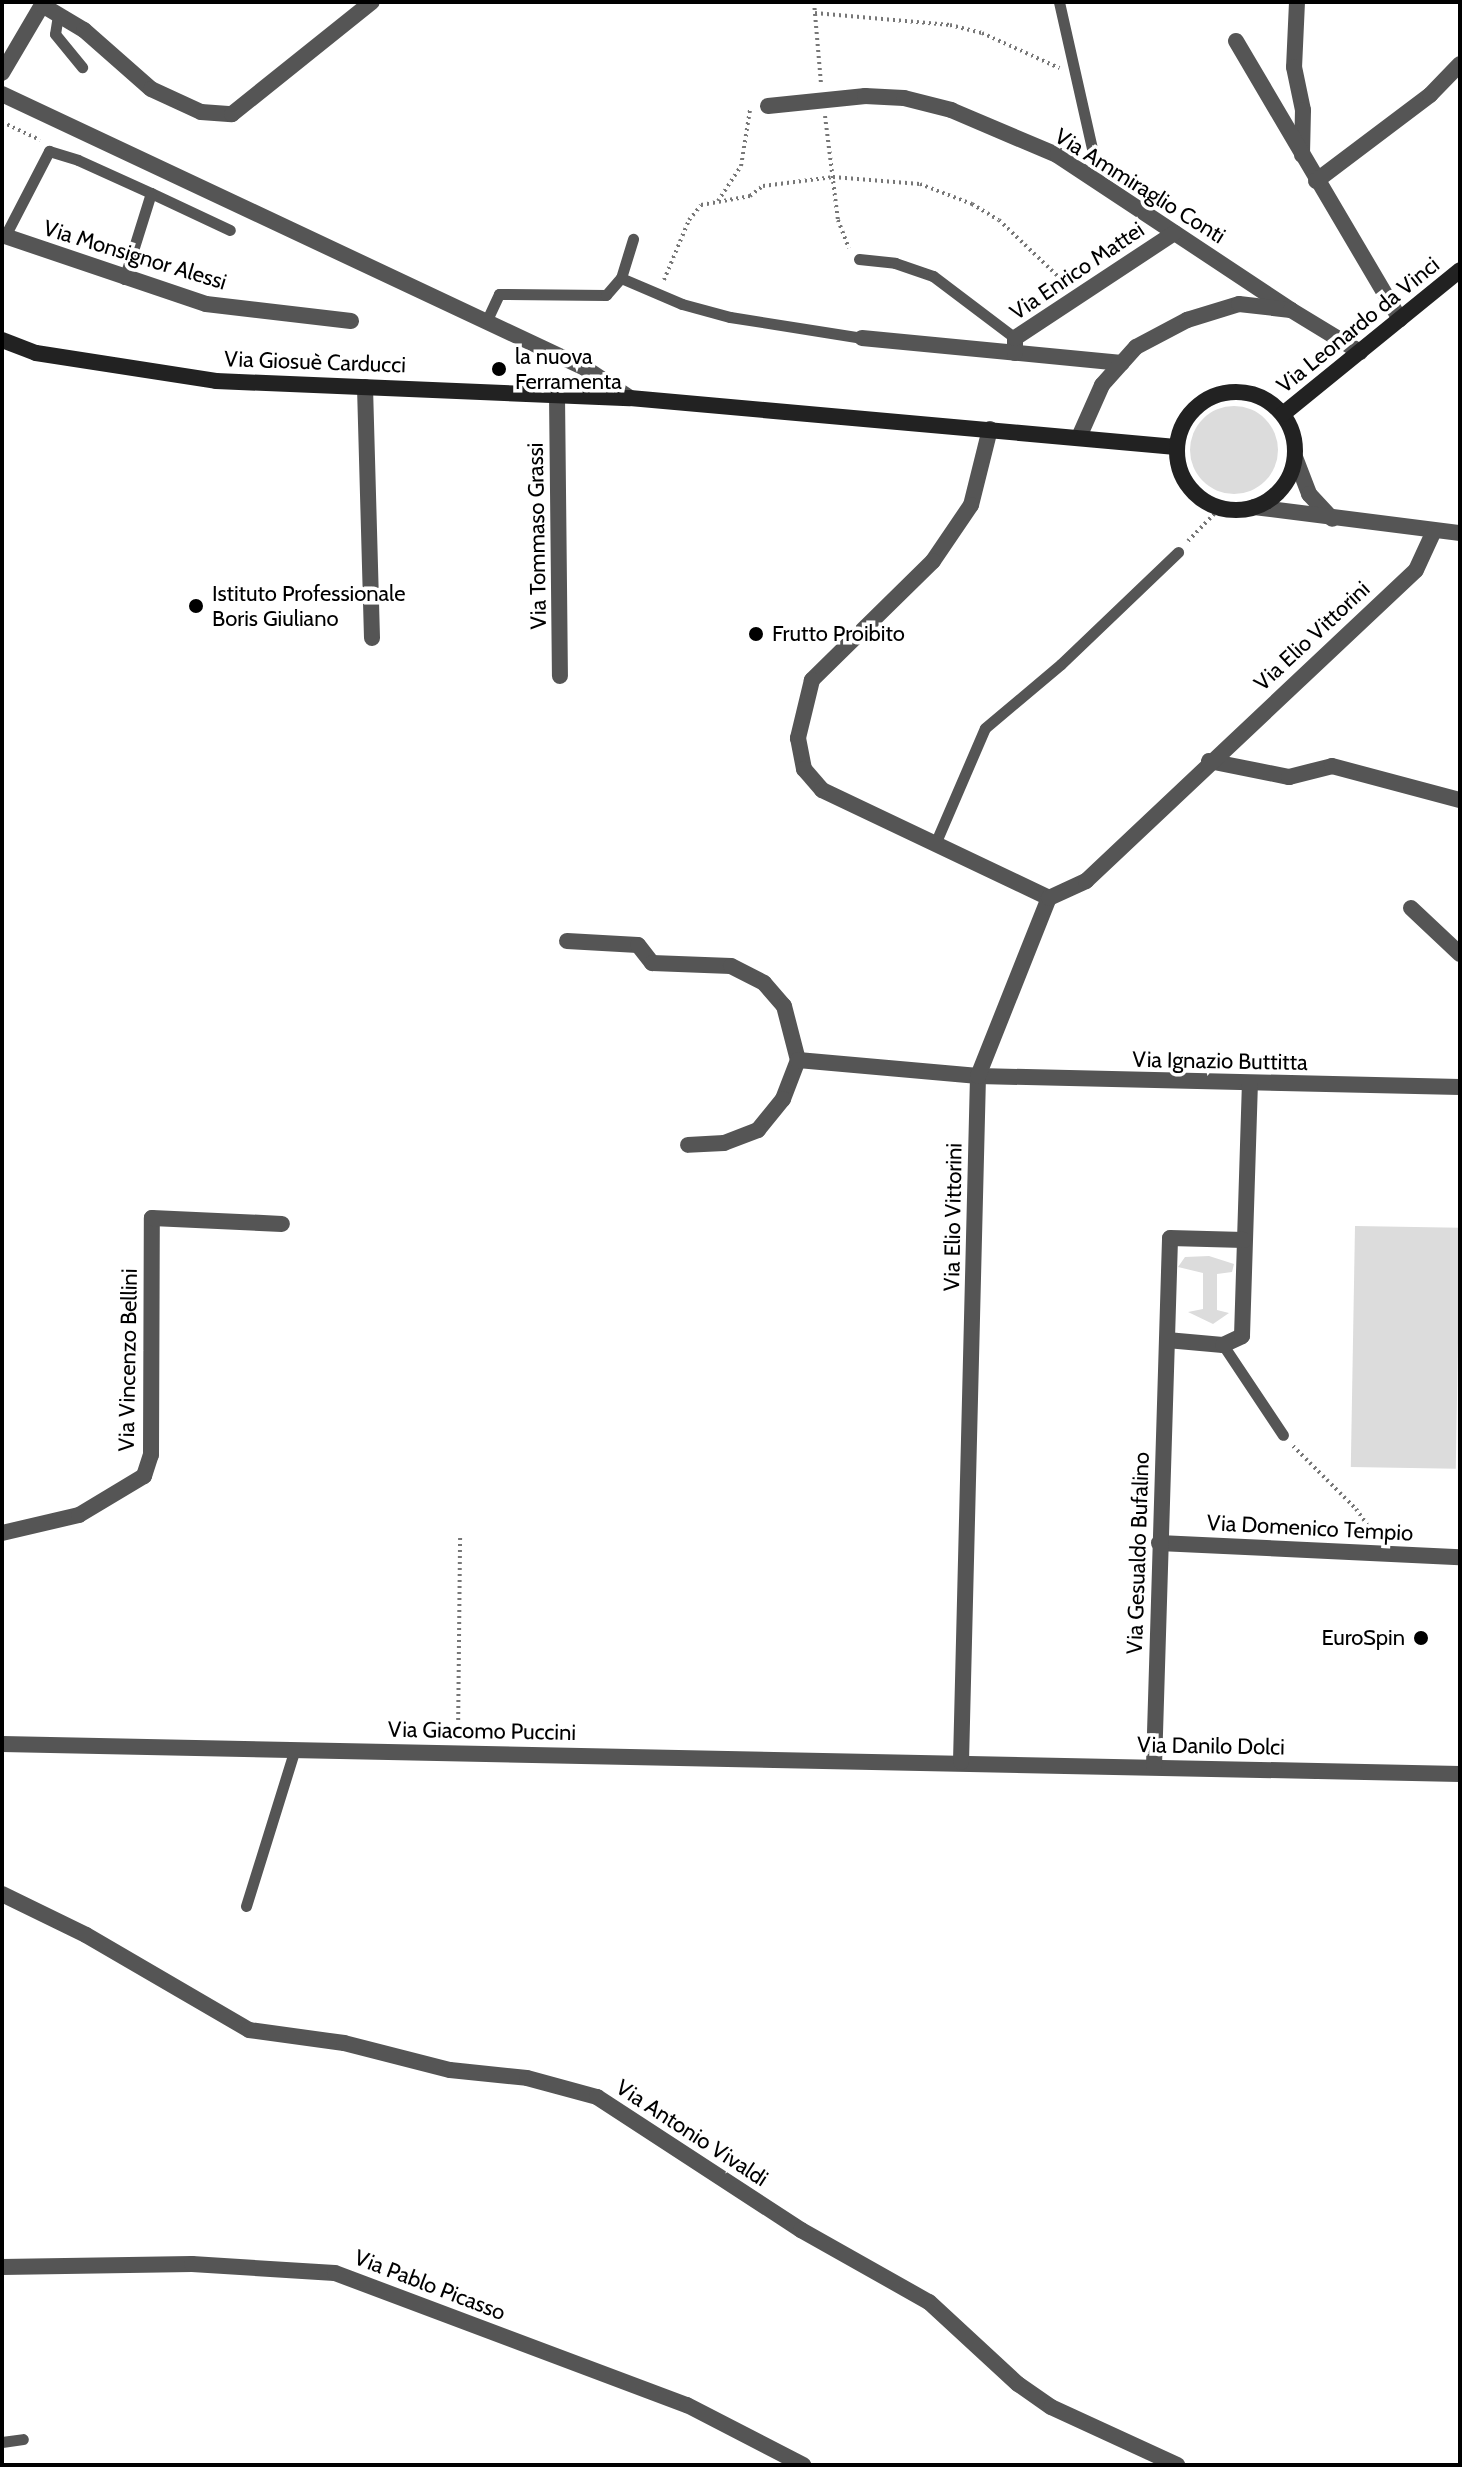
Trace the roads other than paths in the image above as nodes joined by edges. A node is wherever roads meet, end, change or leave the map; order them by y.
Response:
1 (372, 2) edge
2 (1059, 2) edge
3 (1297, 2) edge
4 (34, 3) edge
5 (58, 15) junction
6 (1236, 41) dead end
7 (1460, 64) edge
8 (82, 67) dead end
9 (2, 73) edge
10 (2, 94) edge
11 (768, 106) road end
12 (1302, 157) junction
13 (1316, 181) junction
14 (1100, 184) junction
15 (151, 193) junction
16 (230, 230) dead end
17 (1174, 233) junction
18 (4, 236) edge
19 (633, 239) dead end
20 (859, 259) road end
21 (1460, 270) edge
22 (621, 278) junction
23 (124, 279) junction
24 (1291, 310) junction
25 (1400, 319) junction
26 (351, 321) dead end
27 (486, 322) junction
28 (862, 338) joint
29 (2, 340) edge
30 (1015, 345) junction
31 (1360, 352) junction
32 (1122, 363) junction
33 (365, 387) junction
34 (557, 395) junction
35 (630, 398) junction
36 (1283, 414) junction
37 (990, 429) junction
38 (1079, 437) junction
39 (1176, 447) junction
40 (1295, 457) junction
41 (1254, 507) junction
42 (1332, 519) junction
43 (1433, 533) junction
44 (1460, 533) edge
45 (1178, 552) road end
46 (372, 638) dead end
47 (560, 676) dead end
48 (1209, 761) junction
49 (1460, 800) edge
50 (935, 844) junction
51 (1049, 898) junction
52 (1411, 908) dead end
53 (567, 941) dead end
54 (1460, 954) edge
55 (798, 1060) junction
56 (978, 1076) junction
57 (1250, 1084) junction
58 (1460, 1087) edge
59 (688, 1145) dead end
60 (282, 1224) dead end
61 (1244, 1240) junction
62 (1167, 1340) junction
63 (1223, 1345) junction
64 (1283, 1435) road end
65 (2, 1533) edge
66 (1159, 1543) junction
67 (1460, 1557) edge
68 (2, 1744) edge
69 (295, 1749) junction
70 (961, 1762) junction
71 (1154, 1766) junction
72 (1460, 1774) edge
73 (2, 1894) edge
74 (246, 1906) dead end
75 (7, 2269) edge
76 (23, 2439) dead end
77 (2, 2442) edge
78 (803, 2465) edge
79 (1177, 2465) edge

1 - 5 street
2 - 14 lane
3 - 12 street
4 - 5 street
4 - 9 street
5 - 8 lane
6 - 12 street
7 - 13 street
10 - 27 street
11 - 14 street, Via Ammiraglio Conti
12 - 13 street
13 - 25 street
14 - 17 street, Via Ammiraglio Conti
15 - 16 lane
15 - 18 lane
15 - 23 lane
17 - 24 street, Via Ammiraglio Conti
17 - 30 street, Via Enrico Mattei
18 - 23 street, Via Monsignor Alessi
19 - 22 lane
20 - 30 lane
21 - 25 street, Via Leonardo da Vinci
22 - 27 lane
22 - 28 lane
23 - 26 street, Via Monsignor Alessi
24 - 31 street, Via Ammiraglio Conti
24 - 32 street, Via Ammiraglio Conti
25 - 31 street, Via Leonardo da Vinci
27 - 35 street
28 - 30 street
29 - 33 street, Via Giosuè Carducci
30 - 32 street
31 - 36 street, Via Leonardo da Vinci
32 - 38 street, Via Ammiraglio Conti
33 - 34 street, Via Giosuè Carducci
33 - 46 street
34 - 35 street, Via Giosuè Carducci
34 - 47 street, Via Tommaso Grassi
35 - 37 street, Via Giosuè Carducci
36 - 39 street
36 - 40 street
37 - 38 street
37 - 50 street
38 - 39 street
39 - 41 street
40 - 41 street
40 - 42 street
41 - 42 street
42 - 43 street
43 - 44 street
43 - 48 street, Via Elio Vittorini
45 - 50 lane
48 - 49 street
48 - 51 street, Via Elio Vittorini
50 - 51 street
51 - 56 street, Via Elio Vittorini
52 - 54 street
53 - 55 street
55 - 56 street, Via Ignazio Buttitta
55 - 59 street
56 - 57 street, Via Ignazio Buttitta
56 - 70 street, Via Elio Vittorini
57 - 58 street, Via Ignazio Buttitta
57 - 61 street
60 - 65 street, Via Vincenzo Bellini
61 - 62 street, Via Gesualdo Bufalino
61 - 63 street
62 - 63 street
62 - 66 street, Via Gesualdo Bufalino
63 - 64 lane
66 - 67 street, Via Domenico Tempio
66 - 71 street, Via Gesualdo Bufalino
68 - 69 street, Via Giacomo Puccini
69 - 70 street, Via Giacomo Puccini
69 - 74 lane
70 - 71 street, Via Danilo Dolci
71 - 72 street, Via Danilo Dolci
73 - 79 street, Via Antonio Vivaldi
75 - 78 street, Via Pablo Picasso
76 - 77 lane

